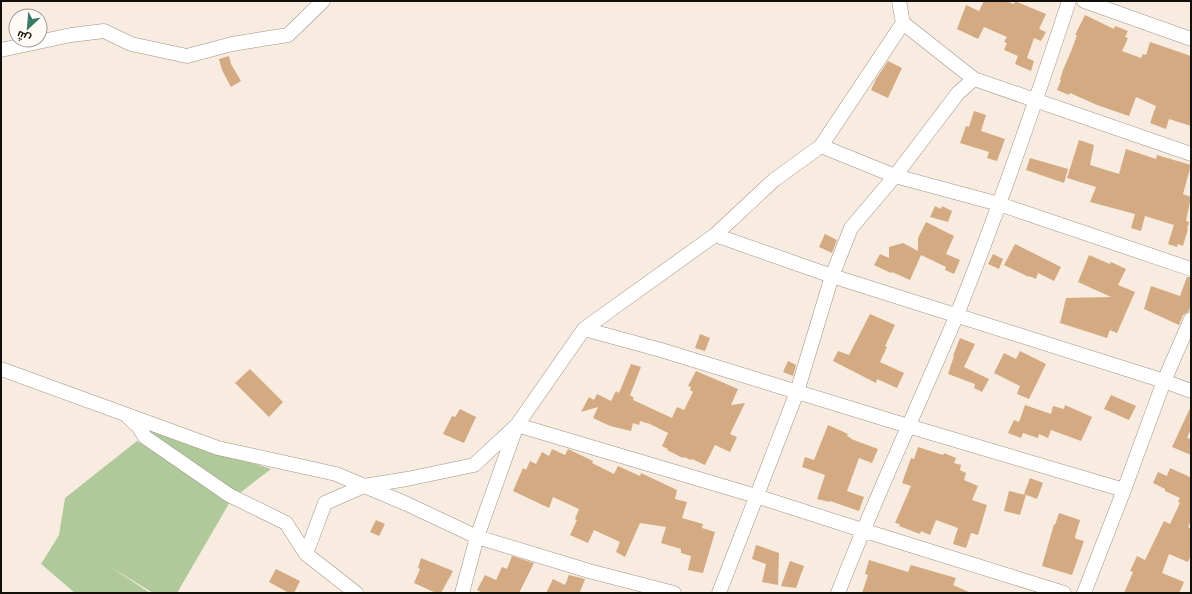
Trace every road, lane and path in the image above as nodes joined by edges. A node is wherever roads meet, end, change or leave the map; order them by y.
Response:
1 (323, 1) edge
2 (899, 1) edge
3 (1069, 1) edge
4 (1084, 1) edge
5 (902, 23) junction
6 (1191, 39) edge
7 (1, 50) edge
8 (974, 79) junction
9 (1036, 101) junction
10 (821, 146) junction
11 (1191, 154) edge
12 (895, 176) junction
13 (999, 204) junction
14 (715, 235) junction
15 (1191, 268) edge
16 (832, 276) junction
17 (956, 316) junction
18 (1191, 320) edge
19 (584, 329) junction
20 (1, 369) edge
21 (1164, 381) junction
22 (1191, 391) edge
23 (797, 392) junction
24 (125, 414) junction
25 (517, 425) junction
26 (908, 426) junction
27 (364, 486) junction
28 (1124, 490) junction
29 (756, 496) junction
30 (862, 530) junction
31 (477, 537) junction
32 (306, 554) junction
33 (356, 593) edge
34 (462, 593) edge
35 (674, 593) edge
36 (719, 593) edge
37 (838, 593) edge
38 (1064, 593) edge
39 (1084, 593) edge

1 - 7 street
2 - 5 street
3 - 9 street
4 - 6 street
5 - 8 street
5 - 10 street
8 - 9 street
8 - 12 street
9 - 11 street
9 - 13 street
10 - 12 street
10 - 14 street
12 - 13 street
12 - 16 street
13 - 15 street
13 - 17 street
14 - 16 street
14 - 19 street
16 - 17 street
16 - 23 street
17 - 21 street
17 - 26 street
18 - 21 street
19 - 23 street
19 - 25 street
20 - 24 street
21 - 22 street
21 - 28 street
23 - 26 street
23 - 29 street
24 - 27 street
24 - 32 street
25 - 27 street
25 - 29 street
25 - 31 street
26 - 28 street
26 - 30 street
27 - 31 street
27 - 32 street
28 - 39 street
29 - 30 street
29 - 36 street
30 - 37 street
30 - 38 street
31 - 34 street
31 - 35 street
32 - 33 street

